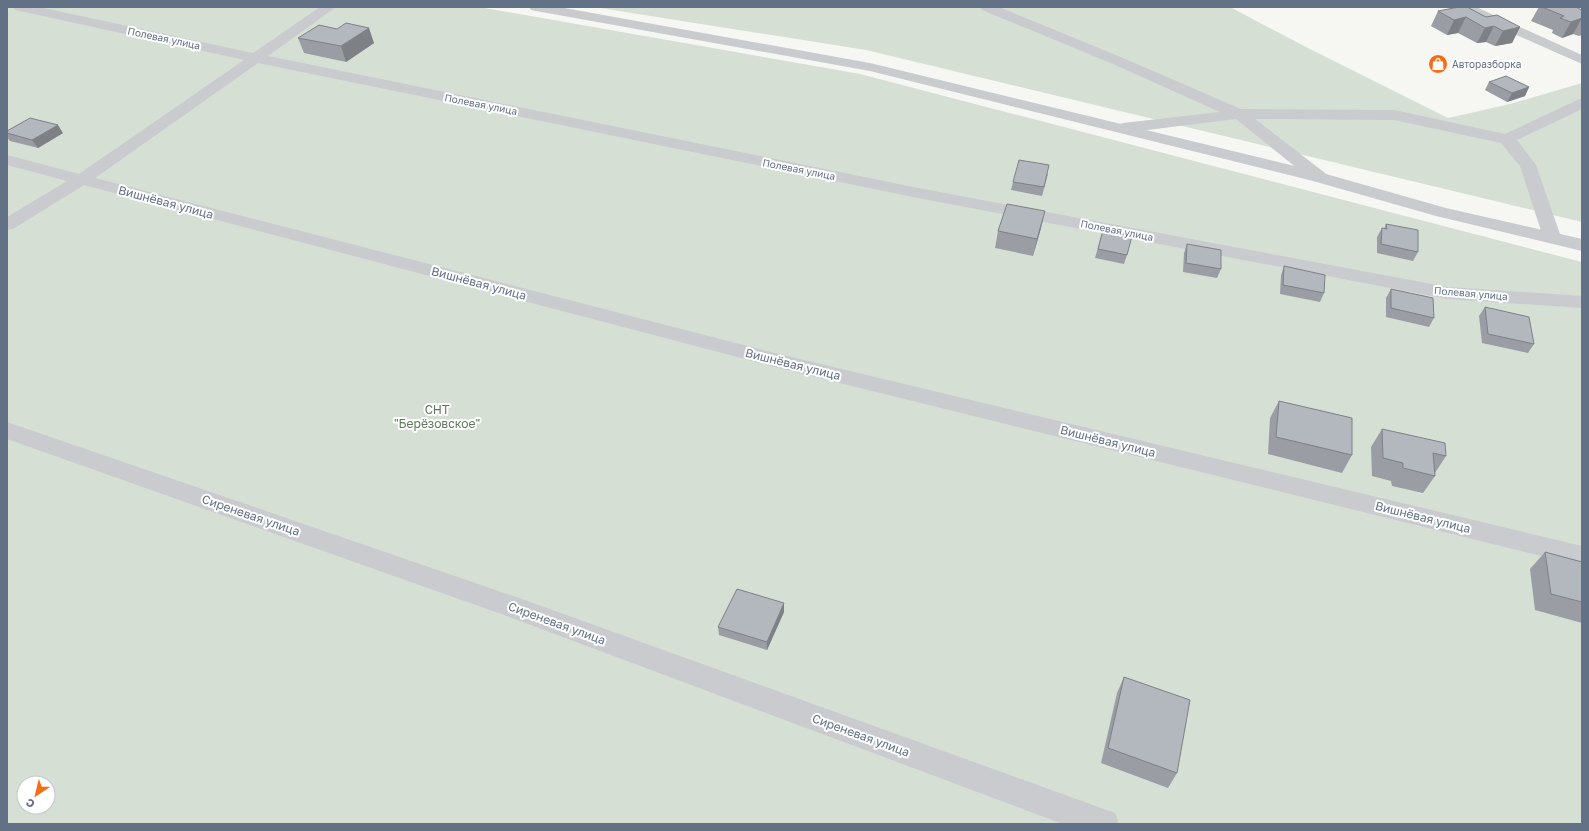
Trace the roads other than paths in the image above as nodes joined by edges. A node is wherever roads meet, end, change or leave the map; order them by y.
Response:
1 (20, 7) edge
2 (329, 7) edge
3 (536, 7) edge
4 (987, 7) edge
5 (1465, 7) edge
6 (256, 58) junction
7 (1582, 60) edge
8 (1582, 103) edge
9 (1239, 114) junction
10 (1123, 128) junction
11 (1507, 139) junction
12 (7, 160) edge
13 (1319, 177) junction
14 (81, 180) junction
15 (7, 225) edge
16 (1552, 237) junction
17 (1582, 245) edge
18 (1582, 302) edge
19 (7, 430) edge
20 (1582, 556) edge
21 (1104, 824) edge

1 - 6 street, Полевая улица
2 - 6 street
3 - 10 street
4 - 9 street
5 - 7 street
6 - 14 street
6 - 18 street, Полевая улица
8 - 11 street
9 - 10 street
9 - 11 street
9 - 13 street
10 - 13 street
11 - 16 street
12 - 14 street, Вишнёвая улица
13 - 16 street
14 - 15 street
14 - 20 street, Вишнёвая улица
16 - 17 street
19 - 21 street, Сиреневая улица

